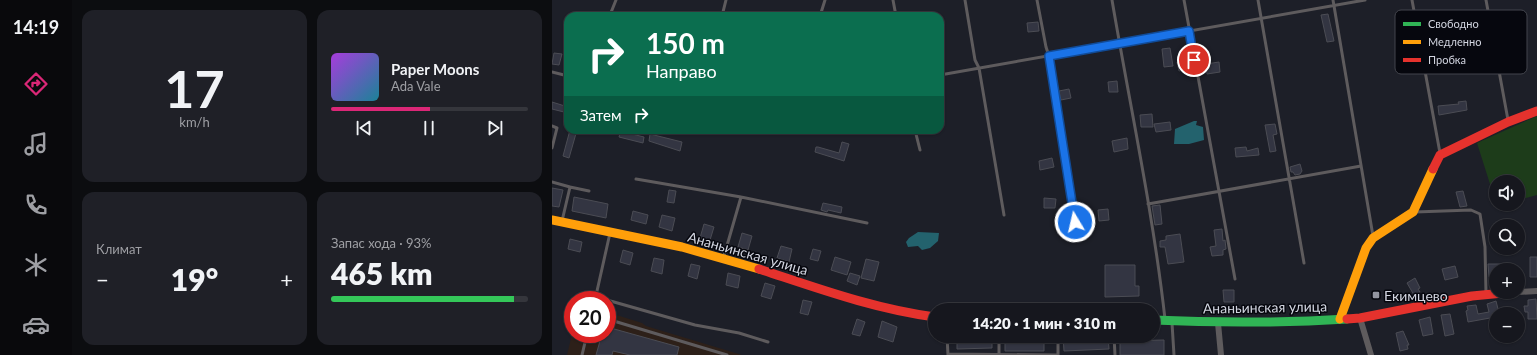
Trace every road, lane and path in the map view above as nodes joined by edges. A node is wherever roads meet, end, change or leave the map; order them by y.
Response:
1 (616, 0) edge
2 (726, 0) edge
3 (825, 0) edge
4 (893, 0) edge
5 (965, 0) edge
6 (1037, 0) edge
7 (1112, 0) edge
8 (1184, 0) edge
9 (1258, 0) edge
10 (1333, 0) edge
11 (1365, 0) edge
12 (1412, 0) edge
13 (1486, 0) edge
14 (1334, 5) junction
15 (1414, 10) edge
16 (1488, 10) edge
17 (611, 12) edge
18 (723, 12) edge
19 (821, 12) edge
20 (895, 12) edge
21 (1260, 18) junction
22 (1189, 31) junction
23 (1119, 44) junction
24 (1049, 56) junction
25 (979, 68) junction
26 (552, 72) edge
27 (944, 74) edge
28 (1425, 74) edge
29 (1499, 74) edge
30 (564, 75) edge
31 (1537, 111) edge
32 (1508, 122) junction
33 (552, 126) edge
34 (916, 134) edge
35 (552, 148) edge
36 (920, 150) dead end
37 (1440, 155) junction
38 (1361, 166) junction
39 (1289, 178) junction
40 (636, 179) dead end
41 (552, 182) edge
42 (570, 187) junction
43 (589, 191) dead end
44 (1218, 192) junction
45 (741, 197) junction
46 (1148, 204) junction
47 (1413, 212) junction
48 (1004, 215) dead end
49 (552, 220) edge
50 (562, 222) junction
51 (1075, 222) dead end
52 (867, 223) dead end
53 (611, 232) junction
54 (1373, 238) junction
55 (723, 258) junction
56 (1304, 263) dead end
57 (1235, 279) dead end
58 (597, 291) edge
59 (1537, 291) edge
60 (1525, 292) edge
61 (1486, 294) junction
62 (1489, 294) edge
63 (616, 303) edge
64 (928, 316) edge
65 (1360, 318) junction
66 (1340, 319) junction
67 (1160, 320) edge
68 (1168, 321) junction
69 (616, 322) edge
70 (1218, 323) junction
71 (768, 342) dead end
72 (585, 343) edge
73 (947, 343) edge
74 (999, 343) edge
75 (1058, 343) edge
76 (1114, 343) edge
77 (582, 355) edge
78 (727, 355) edge
79 (948, 355) edge
80 (999, 355) edge
81 (1115, 355) edge
82 (1174, 355) edge
83 (1221, 355) edge
84 (1371, 355) edge

1 - 17 lane
2 - 18 lane
3 - 19 lane
4 - 20 lane
5 - 25 lane
6 - 24 lane
7 - 23 lane
8 - 22 lane
9 - 21 lane
10 - 14 lane
11 - 14 lane
12 - 15 lane
13 - 16 lane
14 - 21 lane
14 - 38 lane
21 - 22 lane
21 - 39 lane
22 - 23 lane
22 - 44 lane
23 - 24 lane
23 - 46 lane
24 - 25 lane
24 - 51 lane
25 - 27 lane
25 - 48 lane
26 - 30 lane
28 - 37 lane
29 - 32 lane
31 - 32 street
32 - 37 street
33 - 35 lane
34 - 36 lane
37 - 47 street
38 - 39 lane
38 - 54 lane
39 - 44 lane
39 - 56 lane
40 - 45 lane
41 - 42 lane
42 - 43 lane
42 - 50 lane
44 - 46 lane
44 - 57 lane
45 - 52 lane
45 - 55 lane
46 - 68 lane
47 - 54 street
47 - 61 lane
49 - 50 street, Ананьинская улица
50 - 53 street, Ананьинская улица
53 - 55 street, Ананьинская улица
53 - 58 lane
54 - 66 street
55 - 64 street, Ананьинская улица
59 - 60 street
61 - 62 street, Ананьинская улица
61 - 65 street, Ананьинская улица
63 - 71 lane
65 - 66 street, Ананьинская улица
65 - 84 street
66 - 70 street, Ананьинская улица
67 - 68 street, Ананьинская улица
68 - 70 street, Ананьинская улица
68 - 82 lane
69 - 78 lane
70 - 83 street
72 - 77 lane
73 - 79 lane
74 - 80 lane
75 - 80 lane
76 - 81 lane
79 - 80 lane

